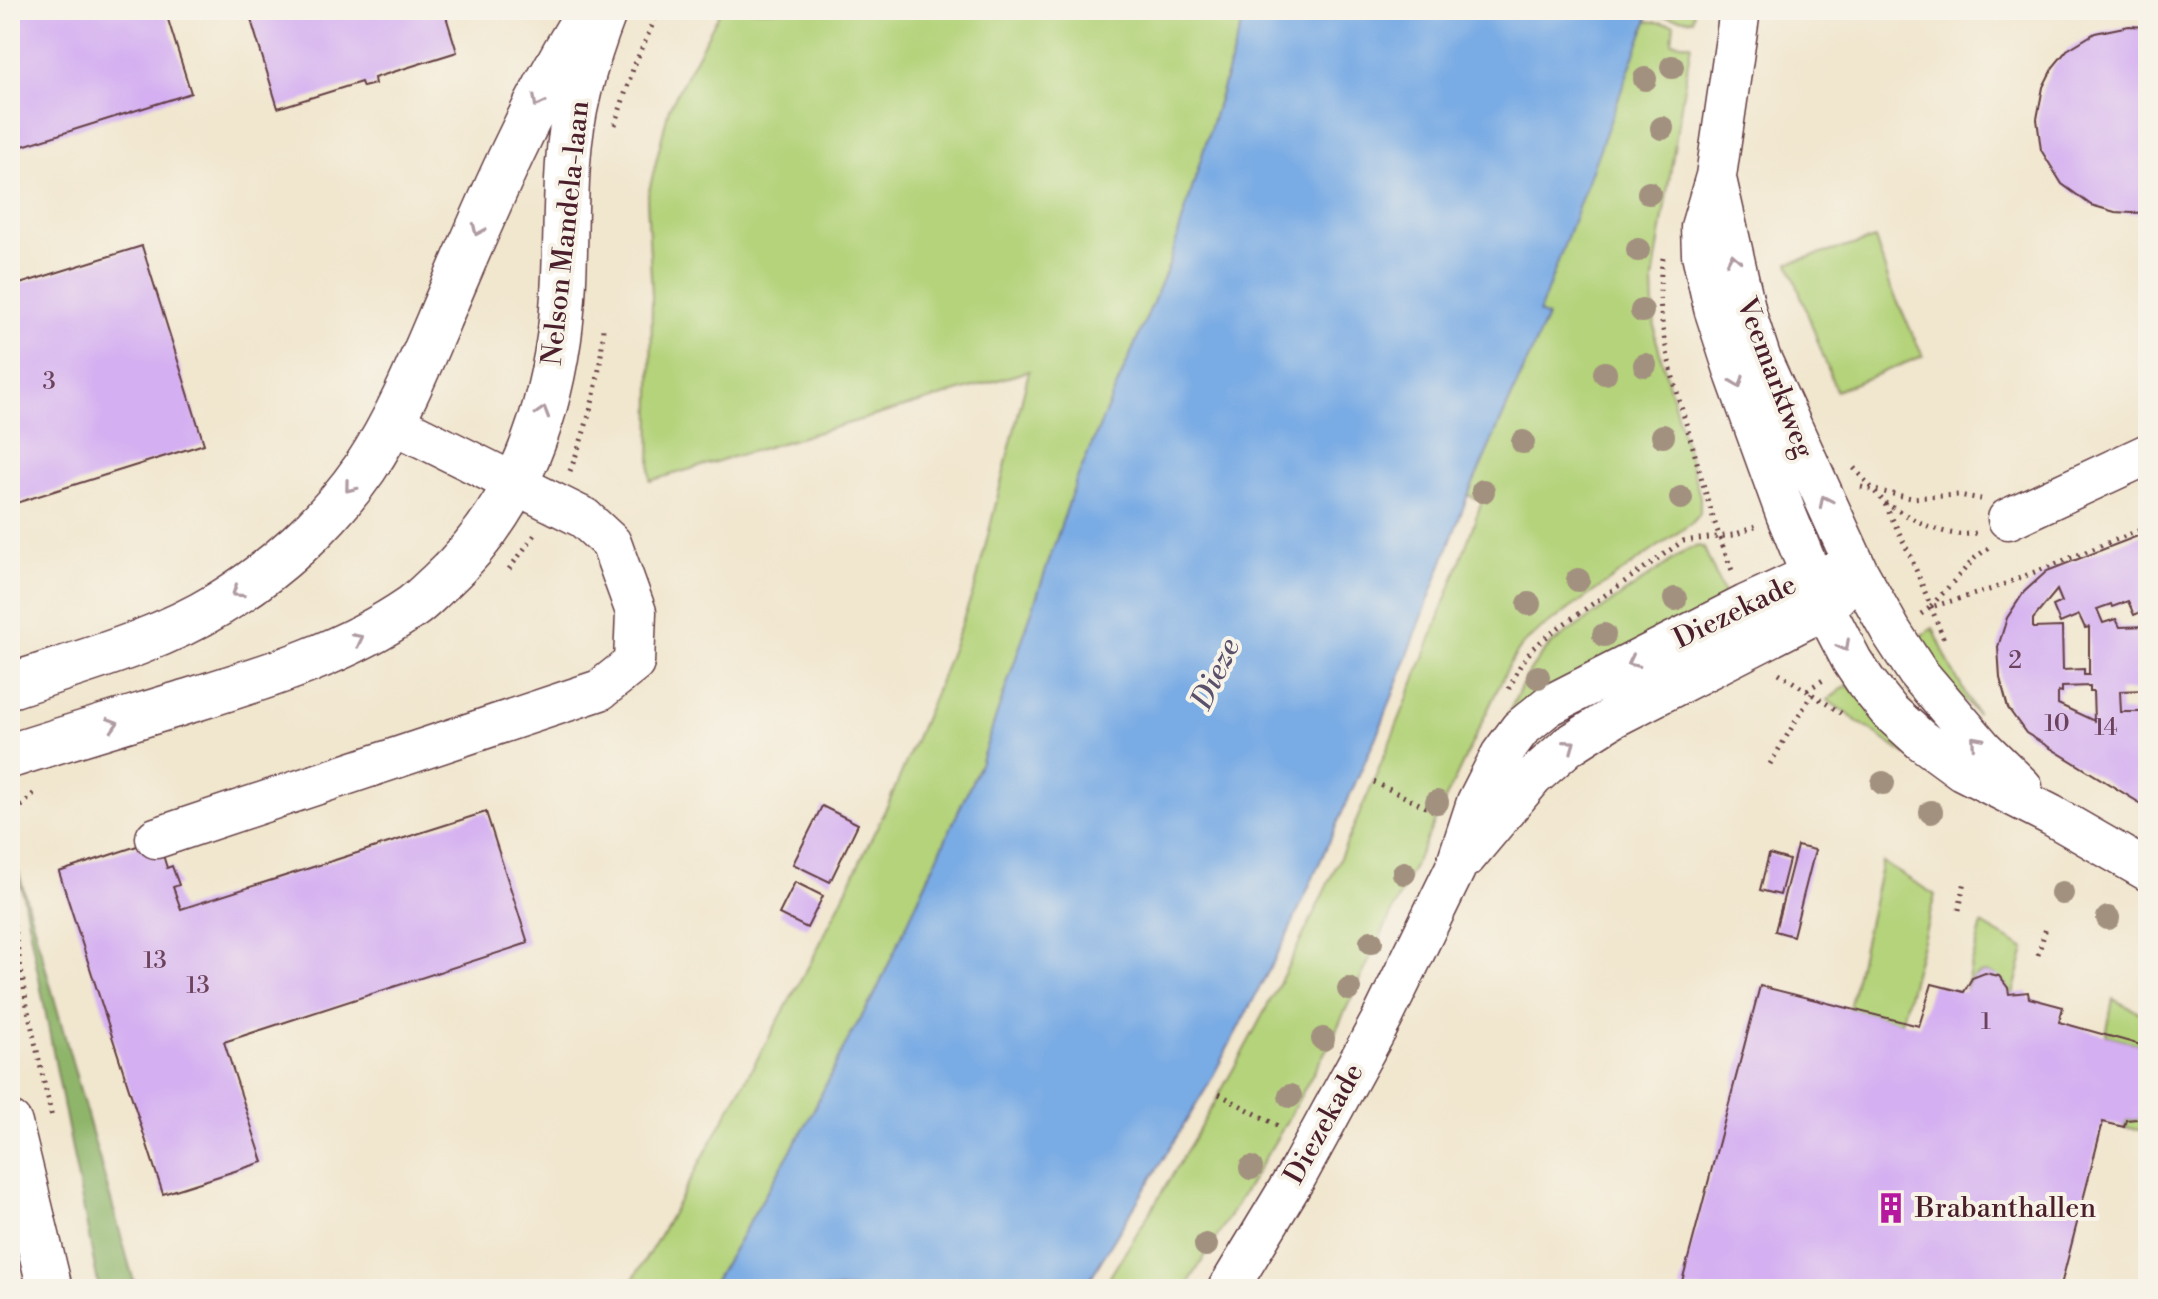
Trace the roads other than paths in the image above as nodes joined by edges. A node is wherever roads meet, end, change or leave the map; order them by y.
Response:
1 (591, 10) edge
2 (605, 10) edge
3 (1740, 10) edge
4 (1716, 176) junction
5 (391, 422) junction
6 (2148, 454) edge
7 (516, 485) junction
8 (2019, 513) road end
9 (1858, 572) junction
10 (1818, 592) junction
11 (10, 686) edge
12 (10, 756) edge
13 (2051, 815) junction
14 (156, 838) dead end
15 (2148, 871) edge
16 (10, 1124) edge
17 (50, 1289) edge
18 (1228, 1289) edge

1 -> 5 main road, Nelson Mandela-laan
7 -> 2 main road, Nelson Mandela-laan
3 - 4 street, Veemarktweg
9 -> 4 street, Veemarktweg
4 -> 10 street, Veemarktweg
5 - 7 street
5 -> 11 main road, Nelson Mandela-laan
6 - 8 street
12 -> 7 main road, Nelson Mandela-laan
7 - 14 street
9 - 10 street, Diezekade
13 -> 9 street, Veemarktweg
10 -> 13 street, Veemarktweg
10 - 18 street, Diezekade
13 - 15 street
16 - 17 main road

